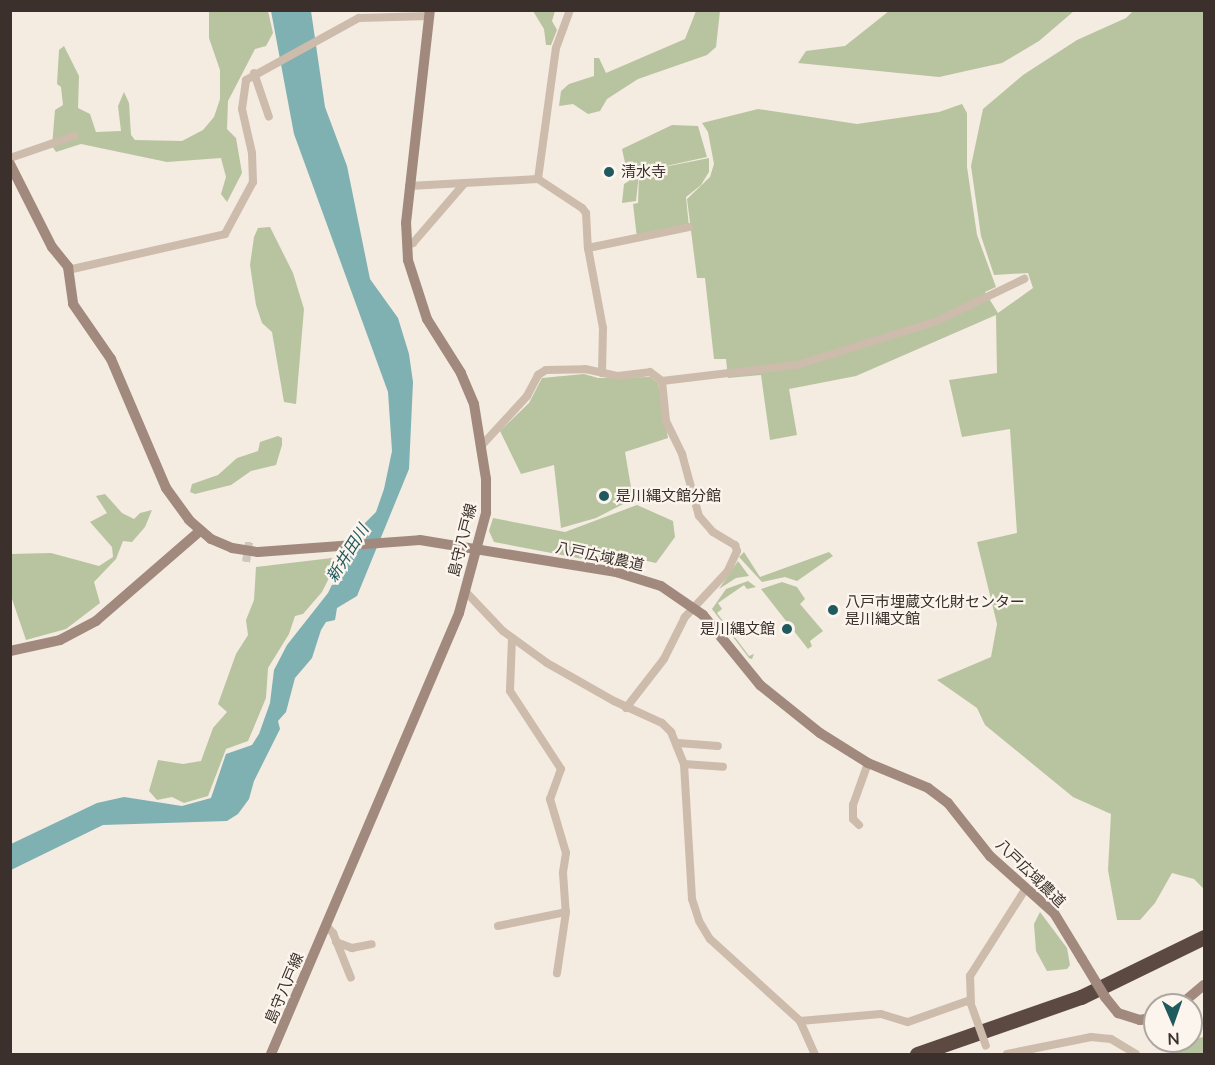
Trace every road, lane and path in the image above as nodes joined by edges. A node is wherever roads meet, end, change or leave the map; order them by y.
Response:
1 (570, 10) edge
2 (430, 13) edge
3 (254, 73) junction
4 (269, 117) dead end
5 (74, 136) dead end
6 (10, 158) edge
7 (10, 164) edge
8 (538, 179) junction
9 (465, 183) junction
10 (409, 186) junction
11 (689, 227) dead end
12 (407, 244) junction
13 (588, 248) junction
14 (68, 270) junction
15 (1024, 279) dead end
16 (602, 373) junction
17 (662, 381) junction
18 (482, 445) junction
19 (200, 531) junction
20 (475, 547) junction
21 (465, 591) junction
22 (692, 607) junction
23 (512, 638) junction
24 (10, 651) edge
25 (626, 708) junction
26 (678, 743) junction
27 (718, 746) dead end
28 (868, 763) junction
29 (684, 764) junction
30 (723, 766) dead end
31 (859, 825) dead end
32 (1026, 888) junction
33 (566, 912) junction
34 (326, 925) junction
35 (498, 926) dead end
36 (1204, 937) edge
37 (336, 942) junction
38 (372, 944) dead end
39 (557, 973) dead end
40 (351, 978) dead end
41 (971, 1004) junction
42 (1143, 1019) edge
43 (800, 1021) junction
44 (988, 1050) edge
45 (272, 1054) edge
46 (815, 1054) edge
47 (917, 1054) edge
48 (1007, 1054) edge
49 (1136, 1054) edge

1 - 8 street
2 - 3 street
2 - 10 street, 島守八戸線
3 - 4 street
3 - 14 street
5 - 6 street
7 - 14 street
8 - 9 street
8 - 13 street
9 - 10 street
9 - 12 street
10 - 12 street, 島守八戸線
11 - 13 street
12 - 18 street, 島守八戸線
13 - 16 street
14 - 19 street, 八戸広域農道
15 - 17 street
16 - 17 street
16 - 18 street
17 - 22 street
18 - 20 street, 島守八戸線
19 - 20 street, 八戸広域農道
19 - 24 street
20 - 21 street, 島守八戸線
20 - 22 street, 八戸広域農道
21 - 23 street
21 - 34 street, 島守八戸線
22 - 25 street
22 - 28 street, 八戸広域農道
23 - 25 street
23 - 33 street
25 - 26 street
26 - 27 street
26 - 29 street
28 - 31 street
28 - 32 street, 八戸広域農道
29 - 30 street
29 - 43 street
32 - 41 street
32 - 42 street, 八戸広域農道, bridge
33 - 35 street
33 - 39 street
34 - 37 street
34 - 45 street, 島守八戸線
36 - 47 highway
37 - 38 street
37 - 40 street
41 - 43 street
41 - 44 street, bridge
43 - 46 street
48 - 49 street

